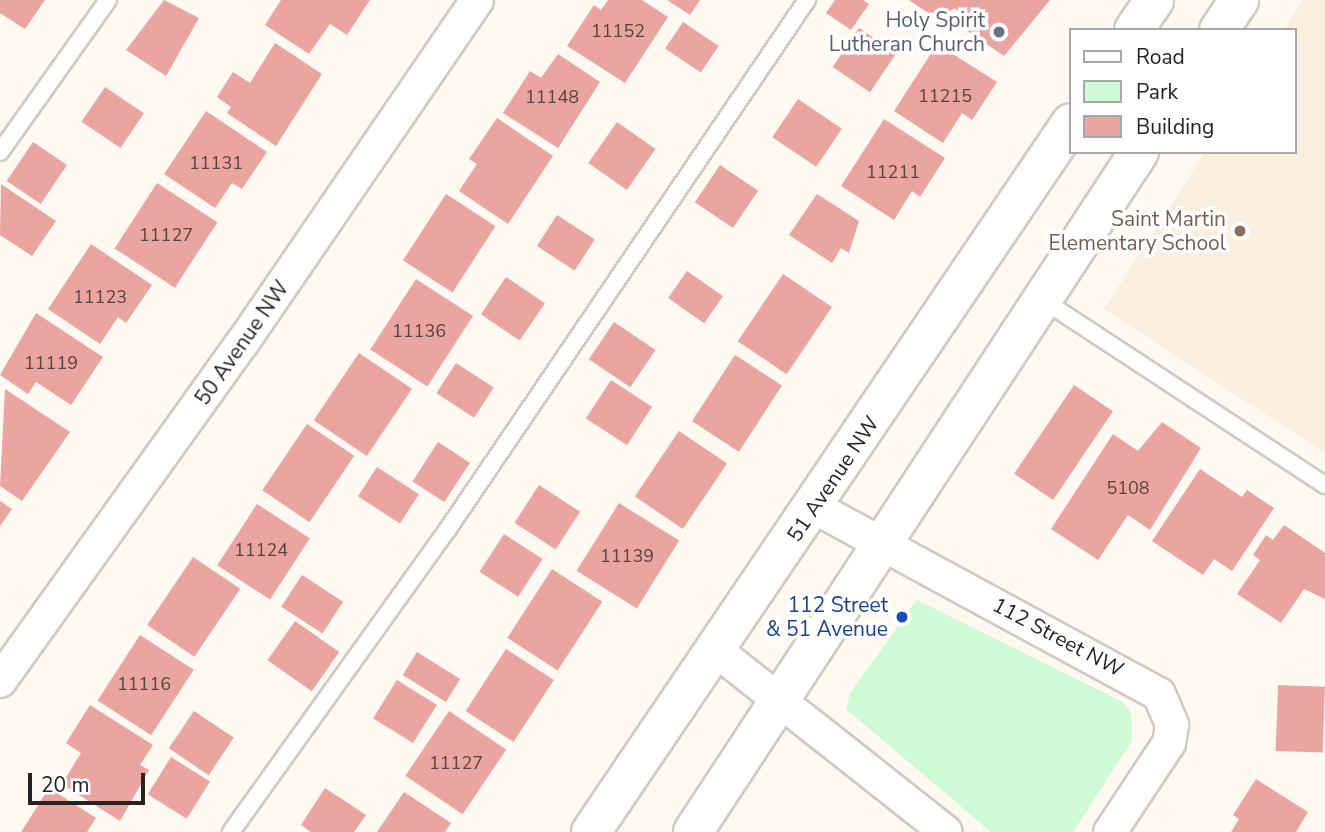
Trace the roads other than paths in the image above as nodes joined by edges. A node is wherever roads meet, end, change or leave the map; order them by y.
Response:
1 (108, 0) edge
2 (477, 0) edge
3 (807, 0) edge
4 (1153, 0) edge
5 (1239, 0) edge
6 (1135, 28) edge
7 (1220, 28) edge
8 (1070, 124) edge
9 (0, 152) edge
10 (1138, 154) edge
11 (1043, 300) junction
12 (1325, 485) edge
13 (814, 507) junction
14 (880, 541) junction
15 (718, 652) junction
16 (0, 681) edge
17 (779, 700) junction
18 (231, 832) edge
19 (591, 832) edge
20 (693, 832) edge
21 (946, 832) edge
22 (1110, 832) edge

1 - 9 lane
2 - 16 street, 50 Avenue NW
3 - 18 lane
4 - 6 main road
5 - 7 main road
8 - 13 main road, 51 Avenue NW
10 - 11 main road
11 - 12 lane
11 - 14 main road
13 - 14 street, 112 Street NW
13 - 15 main road, 51 Avenue NW
14 - 17 main road
14 - 22 street, 112 Street NW
15 - 17 street
15 - 19 main road, 51 Avenue NW
17 - 20 main road
17 - 21 street

